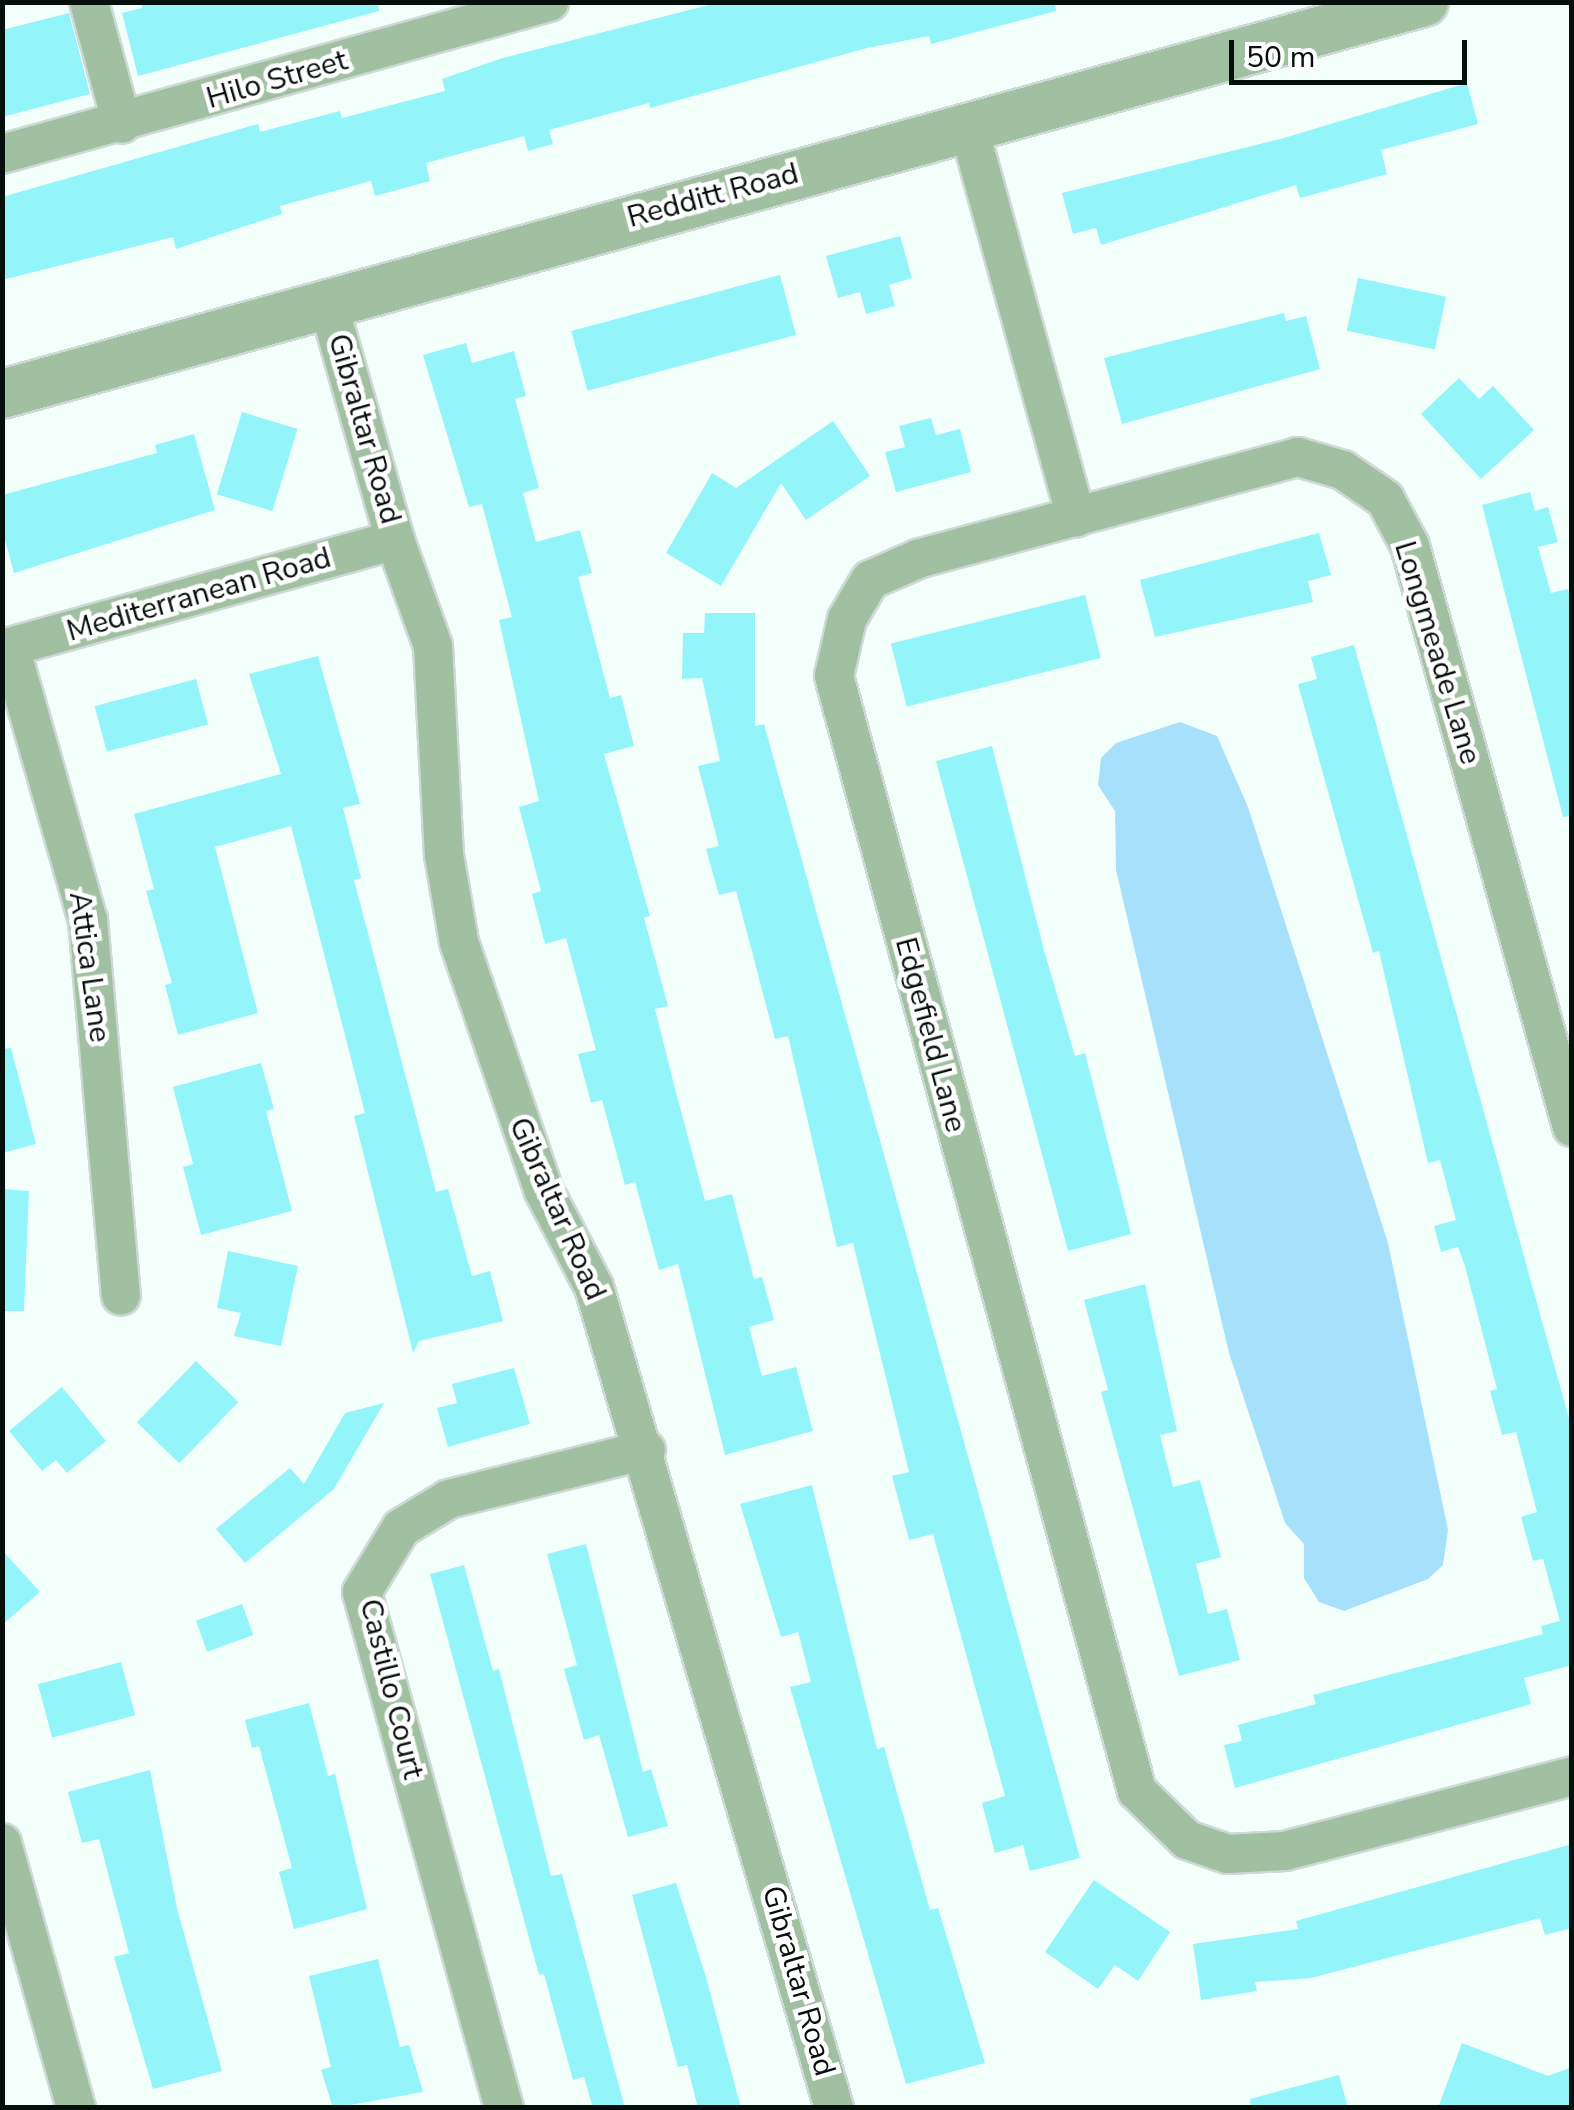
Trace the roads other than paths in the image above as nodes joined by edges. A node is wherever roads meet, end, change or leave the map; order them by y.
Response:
1 (88, 2) edge
2 (550, 2) edge
3 (1424, 2) edge
4 (122, 124) junction
5 (968, 126) junction
6 (2, 154) edge
7 (328, 303) junction
8 (2, 394) edge
9 (1076, 516) junction
10 (395, 540) junction
11 (6, 648) edge
12 (1572, 1126) edge
13 (121, 1296) dead end
14 (646, 1450) junction
15 (1572, 1776) edge
16 (2, 1843) edge
17 (76, 2108) edge
18 (504, 2108) edge
19 (834, 2108) edge

1 - 4 street
2 - 4 street, Hilo Street
3 - 5 street, Redditt Road
4 - 6 street, Hilo Street
5 - 7 street, Redditt Road
5 - 9 street
7 - 8 street, Redditt Road
7 - 10 street, Gibraltar Road
9 - 12 street, Longmeade Lane
9 - 15 street, Edgefield Lane
10 - 11 street, Mediterranean Road
10 - 14 street, Gibraltar Road
11 - 13 street, Attica Lane
14 - 18 street, Castillo Court
14 - 19 street, Gibraltar Road
16 - 17 street

